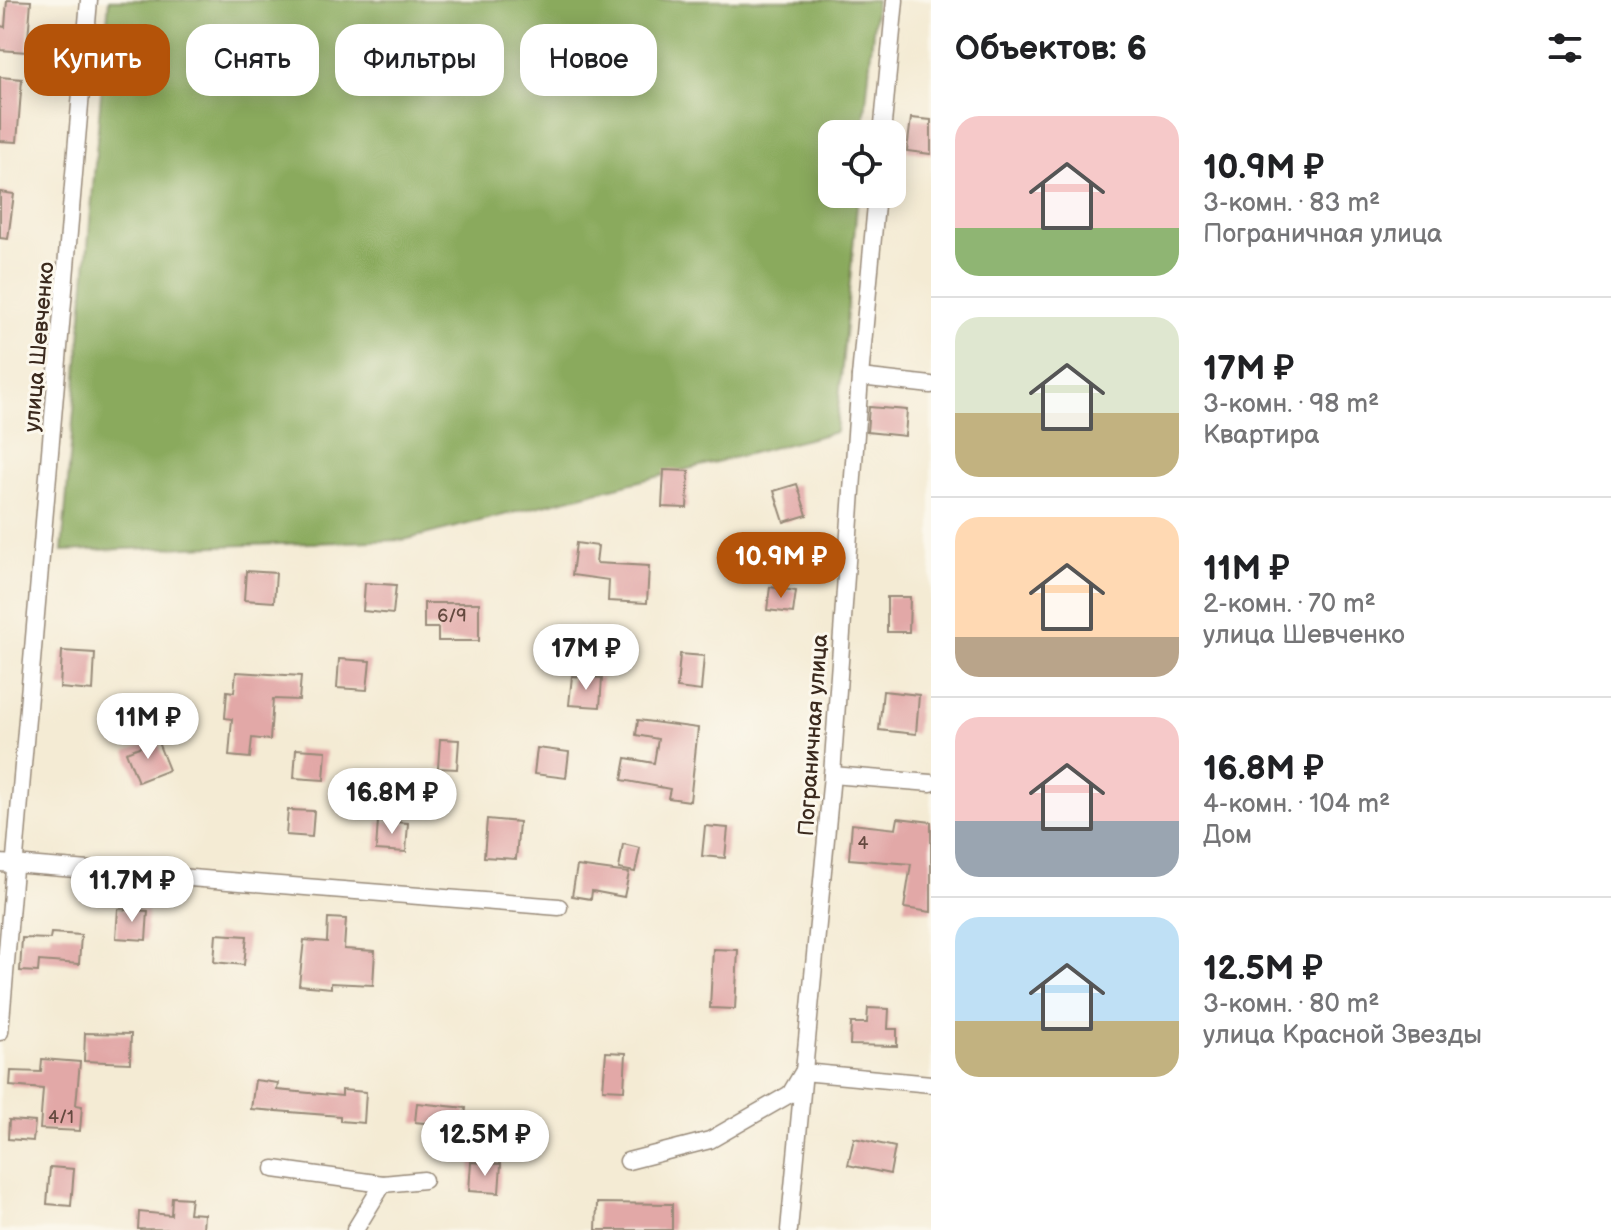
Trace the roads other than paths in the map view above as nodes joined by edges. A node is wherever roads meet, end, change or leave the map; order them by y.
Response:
1 (89, 0) edge
2 (895, 0) edge
3 (883, 120) edge
4 (876, 208) edge
5 (860, 377) junction
6 (931, 385) edge
7 (832, 775) junction
8 (931, 783) edge
9 (7, 863) edge
10 (559, 907) dead end
11 (0, 1032) edge
12 (803, 1072) junction
13 (931, 1084) edge
14 (628, 1161) dead end
15 (274, 1169) dead end
16 (424, 1180) dead end
17 (383, 1184) junction
18 (355, 1230) edge
19 (789, 1230) edge

1 - 9 street, улица Шевченко
2 - 3 street
4 - 5 street, Пограничная улица
5 - 6 street
5 - 7 street, Пограничная улица
7 - 8 street
7 - 12 street, Пограничная улица
9 - 10 street
9 - 11 street, улица Шевченко
12 - 13 street
12 - 14 street
12 - 19 street, Пограничная улица
15 - 17 street
16 - 17 street
17 - 18 street

